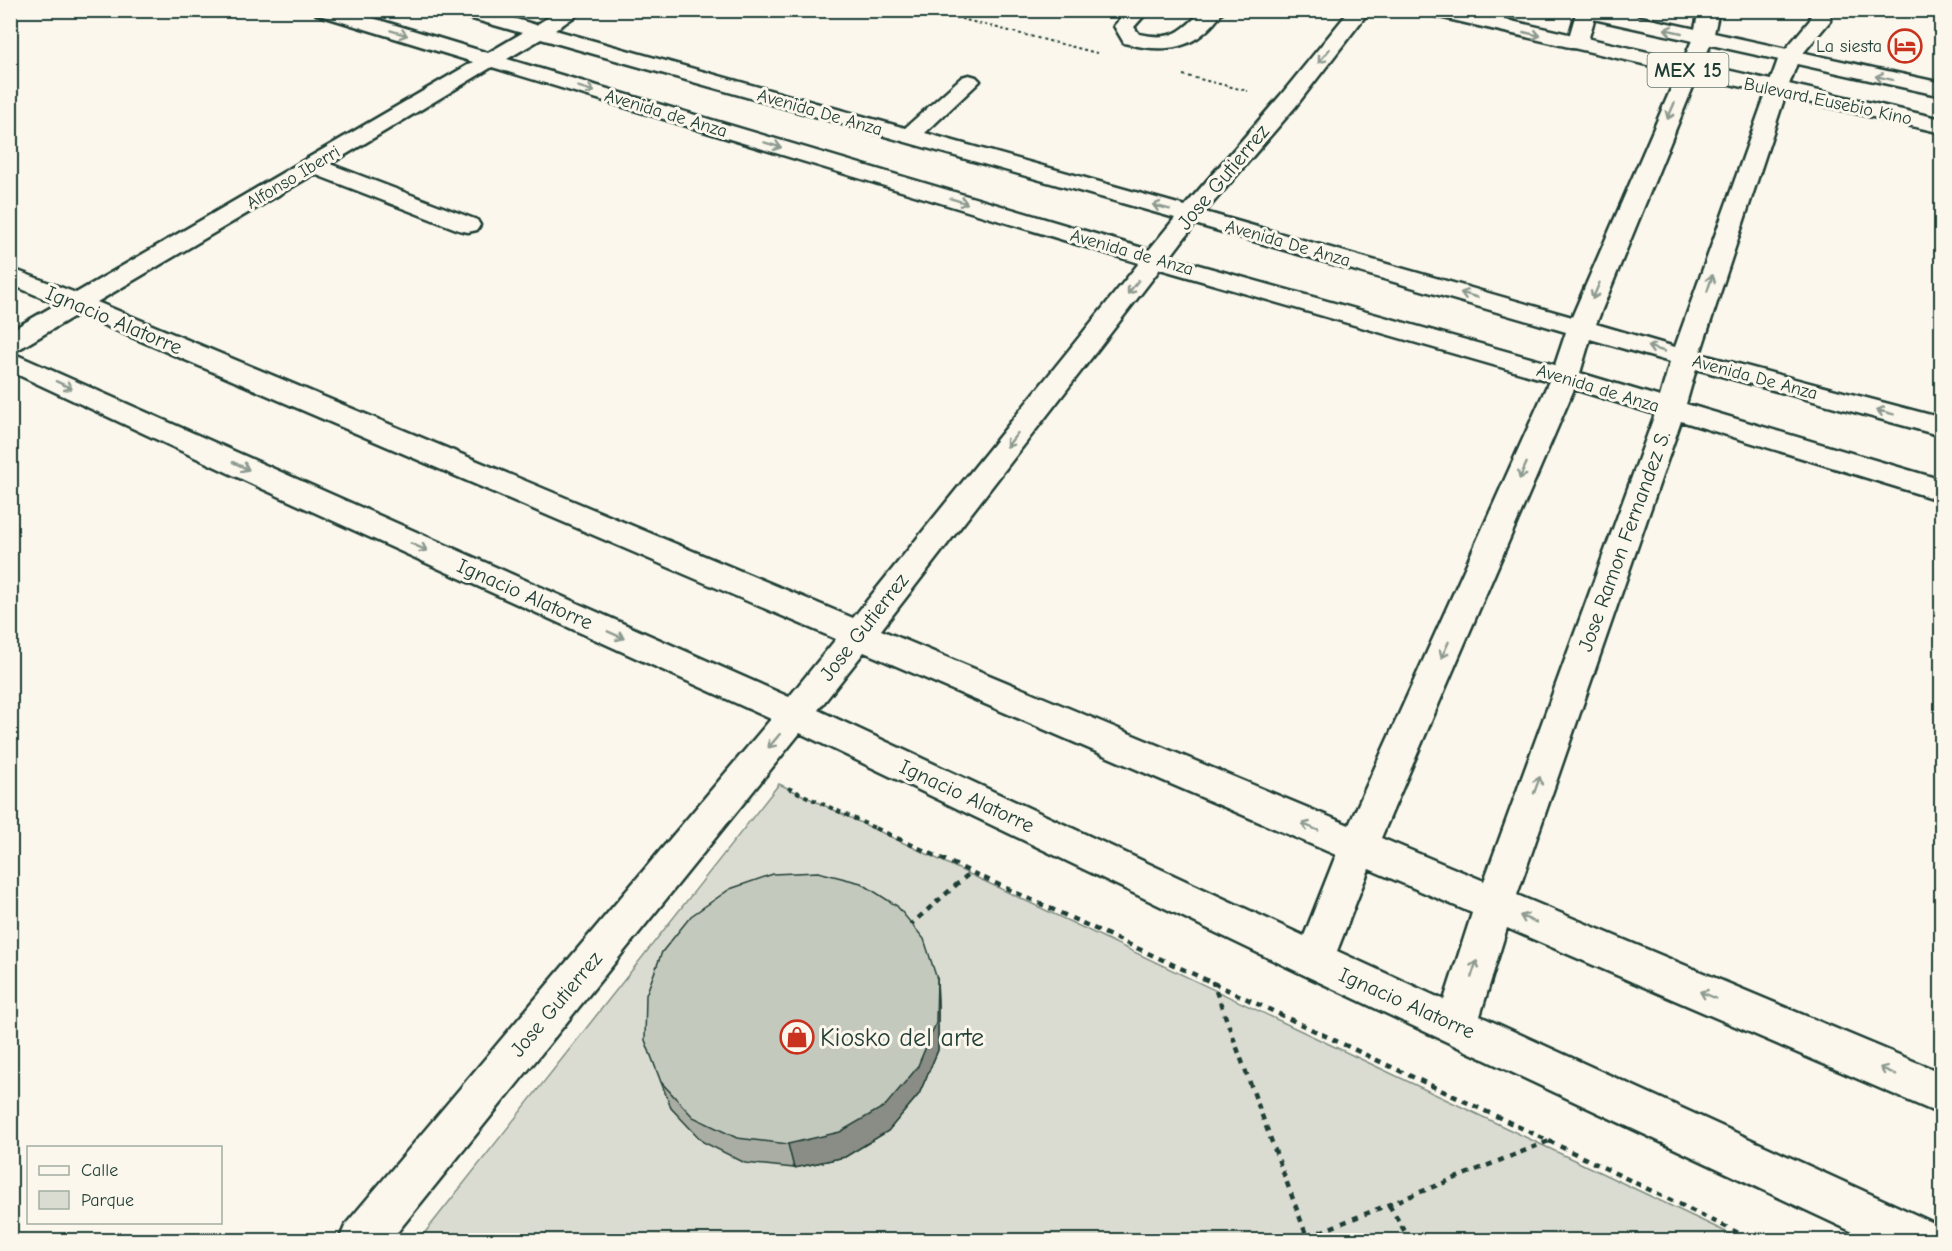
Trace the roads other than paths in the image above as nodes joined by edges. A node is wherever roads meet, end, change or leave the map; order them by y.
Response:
1 (323, 10) edge
2 (462, 10) edge
3 (575, 10) edge
4 (1140, 10) edge
5 (1215, 10) edge
6 (1361, 10) edge
7 (1435, 10) edge
8 (1821, 10) edge
9 (1584, 11) edge
10 (1706, 24) edge
11 (538, 32) junction
12 (1577, 44) junction
13 (1789, 57) junction
14 (489, 60) junction
15 (1688, 70) junction
16 (969, 81) dead end
17 (1776, 90) junction
18 (1941, 90) edge
19 (1941, 126) edge
20 (908, 137) junction
21 (312, 165) junction
22 (1190, 215) junction
23 (468, 225) dead end
24 (1155, 260) junction
25 (10, 276) edge
26 (76, 305) junction
27 (1581, 327) junction
28 (10, 344) edge
29 (1685, 358) junction
30 (10, 360) edge
31 (1565, 377) junction
32 (1671, 410) junction
33 (1941, 427) edge
34 (1941, 491) edge
35 (857, 635) junction
36 (795, 715) junction
37 (1358, 848) junction
38 (1495, 904) junction
39 (1314, 960) junction
40 (1456, 1024) junction
41 (1941, 1094) edge
42 (362, 1240) edge
43 (1920, 1240) edge

1 -> 14 street, Avenida de Anza
2 - 11 street, Avenida De Anza
3 - 11 street, Alfonso Iberri
4 - 5 street
6 -> 22 street, Jose Gutierrez
7 -> 12 street, Bulevard Eusebio Kino / MEX 15
8 - 13 street, Jose Ramon Fernandez S.
10 -> 9 street, MEX 15
9 - 12 street
10 - 13 street, MEX 15
10 - 15 street
11 - 14 street, Alfonso Iberri
11 - 20 street, Avenida De Anza
12 - 15 street, Bulevard Eusebio Kino / MEX 15
13 - 17 street, Jose Ramon Fernandez S.
18 -> 13 street, MEX 15
14 - 21 street, Alfonso Iberri
14 -> 24 street, Avenida de Anza
15 - 17 street, Bulevard Eusebio Kino / MEX 15
15 -> 27 street
16 - 20 street
17 - 19 street, Bulevard Eusebio Kino / MEX 15
29 -> 17 street, Jose Ramon Fernandez S.
22 -> 20 street, Avenida De Anza
21 - 23 street
21 - 26 street, Alfonso Iberri
22 - 24 street, Jose Gutierrez
27 -> 22 street, Avenida De Anza
24 - 31 street, Avenida de Anza
24 -> 35 street, Jose Gutierrez
25 - 26 street, Ignacio Alatorre
26 - 28 street, Alfonso Iberri
26 - 35 street, Ignacio Alatorre
29 -> 27 street, Avenida De Anza
27 - 31 street
29 - 32 street, Jose Ramon Fernandez S.
33 -> 29 street, Avenida De Anza
30 -> 36 street, Ignacio Alatorre
31 - 32 street, Avenida de Anza
31 -> 37 street
32 - 34 street, Avenida de Anza
38 -> 32 street, Jose Ramon Fernandez S.
35 - 36 street, Jose Gutierrez
37 -> 35 street, Ignacio Alatorre
36 - 39 street, Ignacio Alatorre
36 -> 42 street, Jose Gutierrez
37 - 38 street, Ignacio Alatorre
37 - 39 street
40 -> 38 street, Jose Ramon Fernandez S.
41 -> 38 street, Ignacio Alatorre
39 - 40 street, Ignacio Alatorre
40 - 43 street, Ignacio Alatorre

